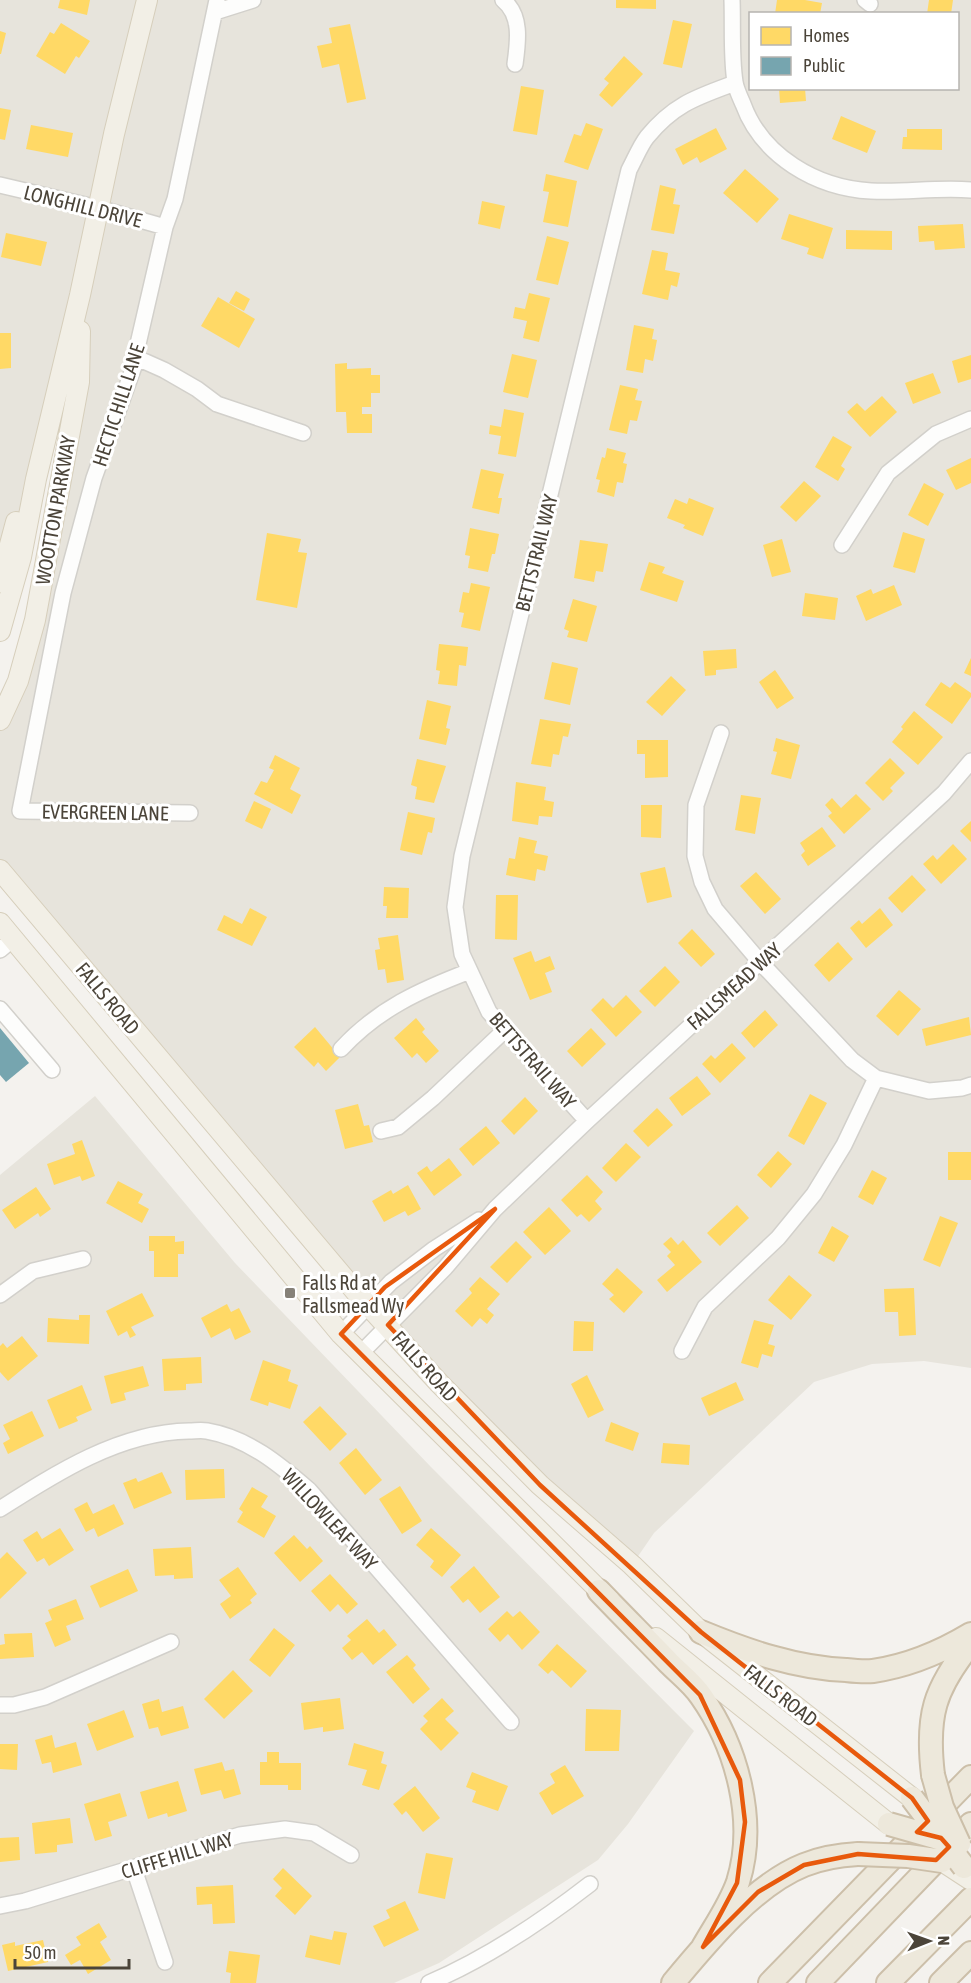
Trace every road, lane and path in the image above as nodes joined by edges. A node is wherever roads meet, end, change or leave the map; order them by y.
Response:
1 (147, 0) edge
2 (253, 0) edge
3 (503, 0) edge
4 (732, 0) edge
5 (216, 6) edge
6 (515, 64) dead end
7 (735, 84) junction
8 (0, 185) edge
9 (971, 190) edge
10 (98, 208) junction
11 (165, 227) junction
12 (80, 295) junction
13 (137, 358) junction
14 (971, 419) edge
15 (303, 433) dead end
16 (36, 479) junction
17 (842, 545) dead end
18 (0, 582) edge
19 (0, 631) edge
20 (0, 720) edge
21 (722, 733) dead end
22 (971, 761) edge
23 (20, 810) joint
24 (190, 813) dead end
25 (0, 870) edge
26 (0, 923) edge
27 (7, 945) edge
28 (760, 962) junction
29 (470, 971) junction
30 (0, 1009) edge
31 (505, 1030) junction
32 (341, 1049) dead end
33 (52, 1070) dead end
34 (876, 1078) junction
35 (971, 1085) edge
36 (587, 1121) junction
37 (381, 1131) dead end
38 (495, 1209) junction
39 (82, 1259) dead end
40 (0, 1295) edge
41 (368, 1305) junction
42 (388, 1325) junction
43 (342, 1334) junction
44 (682, 1351) dead end
45 (361, 1353) junction
46 (0, 1509) edge
47 (598, 1592) junction
48 (701, 1632) junction
49 (971, 1634) edge
50 (171, 1642) dead end
51 (971, 1643) edge
52 (0, 1706) edge
53 (511, 1722) dead end
54 (971, 1776) edge
55 (912, 1798) joint
56 (889, 1824) joint
57 (971, 1824) edge
58 (351, 1855) dead end
59 (965, 1860) edge
60 (134, 1869) junction
61 (590, 1884) dead end
62 (971, 1899) edge
63 (0, 1906) edge
64 (703, 1947) junction
65 (971, 1953) edge
66 (165, 1962) dead end
67 (429, 1983) edge
68 (673, 1983) edge
69 (770, 1983) edge
70 (818, 1983) edge
71 (888, 1983) edge
72 (941, 1983) edge

1 - 10 main road, WOOTTON PARKWAY
2 - 5 street
3 - 6 street
4 - 7 street
5 - 11 street, HECTIC HILL LANE
7 - 9 street
7 - 29 street, BETTSTRAIL WAY
8 - 10 street, LONGHILL DRIVE
10 - 11 street, LONGHILL DRIVE
10 - 12 main road, WOOTTON PARKWAY
11 - 13 street, HECTIC HILL LANE
12 - 16 main road, WOOTTON PARKWAY
12 - 20 main road, WOOTTON PARKWAY
13 - 15 street
13 - 23 street, HECTIC HILL LANE
14 - 17 street
16 - 18 main road
16 - 19 main road, WOOTTON PARKWAY
21 - 28 street
22 - 28 street, FALLSMEAD WAY
23 - 24 street, EVERGREEN LANE
25 - 41 main road, FALLS ROAD
26 - 27 main road, FALLS ROAD
27 - 43 main road, FALLS ROAD
28 - 34 street
28 - 36 street, FALLSMEAD WAY
29 - 31 street, BETTSTRAIL WAY
29 - 32 street
30 - 33 street
31 - 36 street, BETTSTRAIL WAY
31 - 37 street
34 - 35 street
34 - 44 street
36 - 38 street, FALLSMEAD WAY
38 - 41 street, FALLSMEAD WAY
38 - 42 street, FALLSMEAD WAY
39 - 40 street
41 - 42 main road, FALLS ROAD
41 - 43 street, FALLSMEAD WAY
42 - 45 street, FALLSMEAD WAY
42 - 48 main road, FALLS ROAD
43 - 45 main road, FALLS ROAD
45 - 47 main road, FALLS ROAD
46 - 53 street, WILLOWLEAF WAY
47 - 56 main road, FALLS ROAD
47 - 64 highway
48 - 49 highway
48 - 55 main road, FALLS ROAD
50 - 52 street
51 - 59 highway, bridge
54 - 69 highway
55 - 59 highway, bridge
56 - 59 highway, bridge
57 - 70 highway
58 - 60 street, CLIFFE HILL WAY
59 - 64 highway, bridge
60 - 63 street, CLIFFE HILL WAY
60 - 66 street
61 - 67 street
62 - 71 highway
64 - 68 highway
65 - 72 highway

